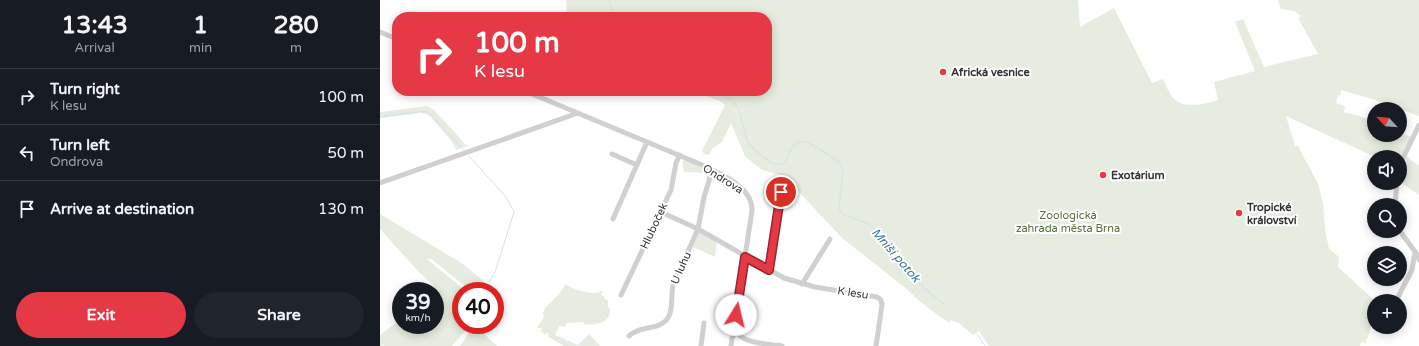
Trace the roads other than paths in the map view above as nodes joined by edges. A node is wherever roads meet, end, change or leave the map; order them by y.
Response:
1 (380, 32) edge
2 (392, 36) edge
3 (537, 96) edge
4 (578, 113) junction
5 (1419, 125) edge
6 (647, 142) junction
7 (1407, 150) edge
8 (612, 154) dead end
9 (680, 155) junction
10 (637, 165) junction
11 (716, 172) junction
12 (380, 183) edge
13 (781, 192) dead end
14 (660, 212) junction
15 (613, 219) dead end
16 (698, 229) junction
17 (1405, 238) edge
18 (830, 239) dead end
19 (1415, 252) junction
20 (745, 257) junction
21 (1419, 260) edge
22 (769, 270) junction
23 (802, 284) junction
24 (1400, 294) edge
25 (621, 295) dead end
26 (704, 324) dead end
27 (737, 332) junction
28 (629, 336) dead end
29 (701, 346) edge
30 (731, 346) edge
31 (782, 346) edge
32 (876, 346) edge

1 - 2 street
3 - 4 street, Ondrova
4 - 6 street, Ondrova
4 - 12 street
5 - 7 street
6 - 9 street, Ondrova
6 - 10 street
8 - 10 street
9 - 11 street, Ondrova
9 - 14 street, Hluboček
10 - 15 street
11 - 16 street, U luhu
11 - 20 street, Ondrova
13 - 22 street
14 - 16 street, K lesu
14 - 25 street, Hluboček
16 - 20 street, K lesu
16 - 28 street, U luhu
17 - 19 street
18 - 23 street
19 - 21 street
19 - 24 street
20 - 22 street, K lesu
20 - 27 street, Ondrova
22 - 23 street, K lesu
23 - 32 street, K lesu
26 - 29 street
27 - 30 street
27 - 31 street

